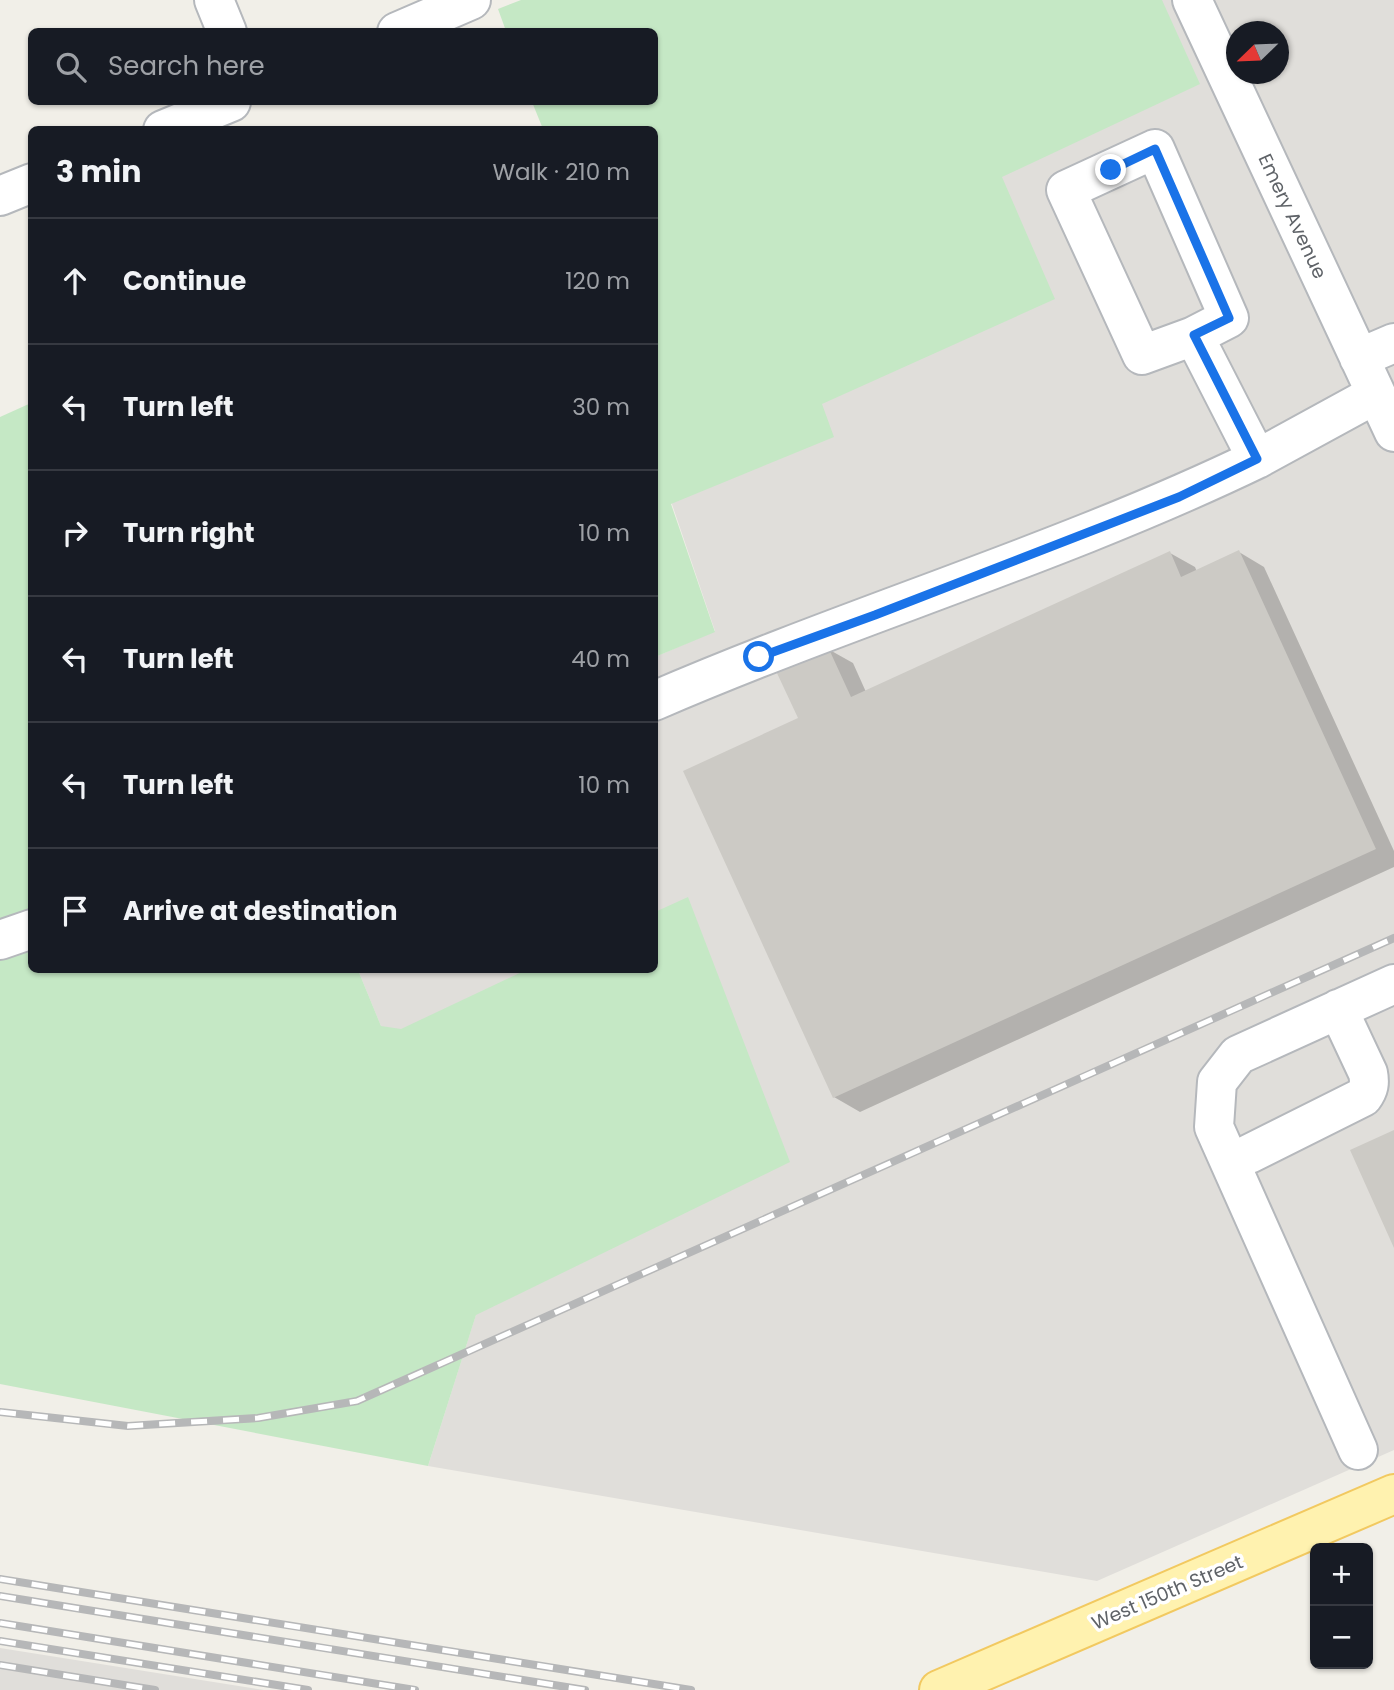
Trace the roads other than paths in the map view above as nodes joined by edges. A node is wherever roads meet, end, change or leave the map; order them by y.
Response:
1 (214, 0) edge
2 (471, 0) edge
3 (1192, 0) edge
4 (225, 28) edge
5 (406, 28) edge
6 (224, 105) edge
7 (173, 126) edge
8 (28, 185) edge
9 (0, 196) edge
10 (1194, 335) junction
11 (1394, 343) edge
12 (1359, 358) junction
13 (1376, 394) junction
14 (1394, 432) edge
15 (1257, 459) junction
16 (658, 699) edge
17 (28, 930) edge
18 (0, 940) edge
19 (1394, 984) edge
20 (1338, 1009) junction
21 (1249, 1154) dead end
22 (1358, 1450) dead end
23 (1394, 1494) edge
24 (939, 1690) edge

1 - 4 street
2 - 5 street
3 - 12 street, Emery Avenue
6 - 7 street
8 - 9 street
10 - 10 street
10 - 15 street
11 - 12 street
12 - 13 street, Emery Avenue
13 - 14 street, Emery Avenue
13 - 15 street
15 - 16 street
17 - 18 street
19 - 20 street
20 - 21 street
20 - 22 street
23 - 24 main road, West 150th Street

